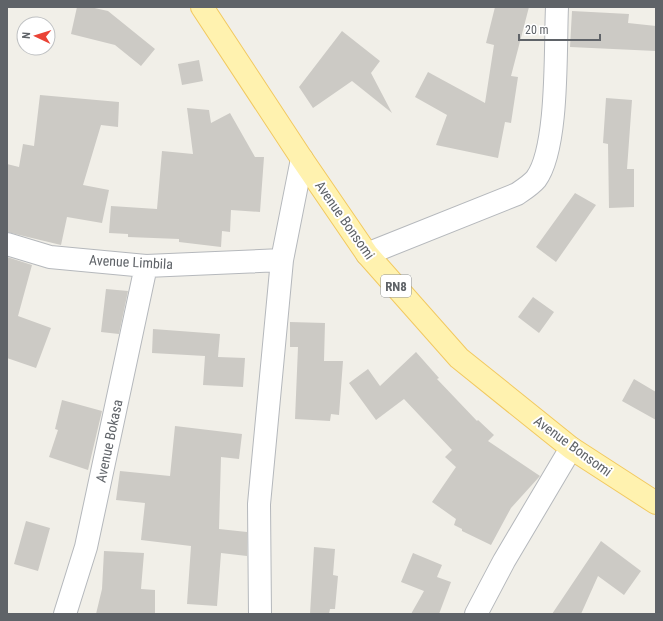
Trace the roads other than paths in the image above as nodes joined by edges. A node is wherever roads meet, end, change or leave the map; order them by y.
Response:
1 (202, 7) edge
2 (557, 7) edge
3 (302, 158) junction
4 (7, 244) edge
5 (368, 254) junction
6 (282, 260) junction
7 (146, 266) junction
8 (571, 448) junction
9 (656, 503) edge
10 (65, 614) edge
11 (260, 614) edge
12 (476, 614) edge

1 - 3 main road, Avenue Bonsomi / RN8
2 - 5 street
3 - 5 main road, Avenue Bonsomi / RN8
3 - 6 street
4 - 7 street, Avenue Limbila
5 - 8 main road, Avenue Bonsomi / RN8
6 - 7 street, Avenue Limbila
6 - 11 street
7 - 10 street, Avenue Bokasa
8 - 9 main road, Avenue Bonsomi / RN8
8 - 12 street

